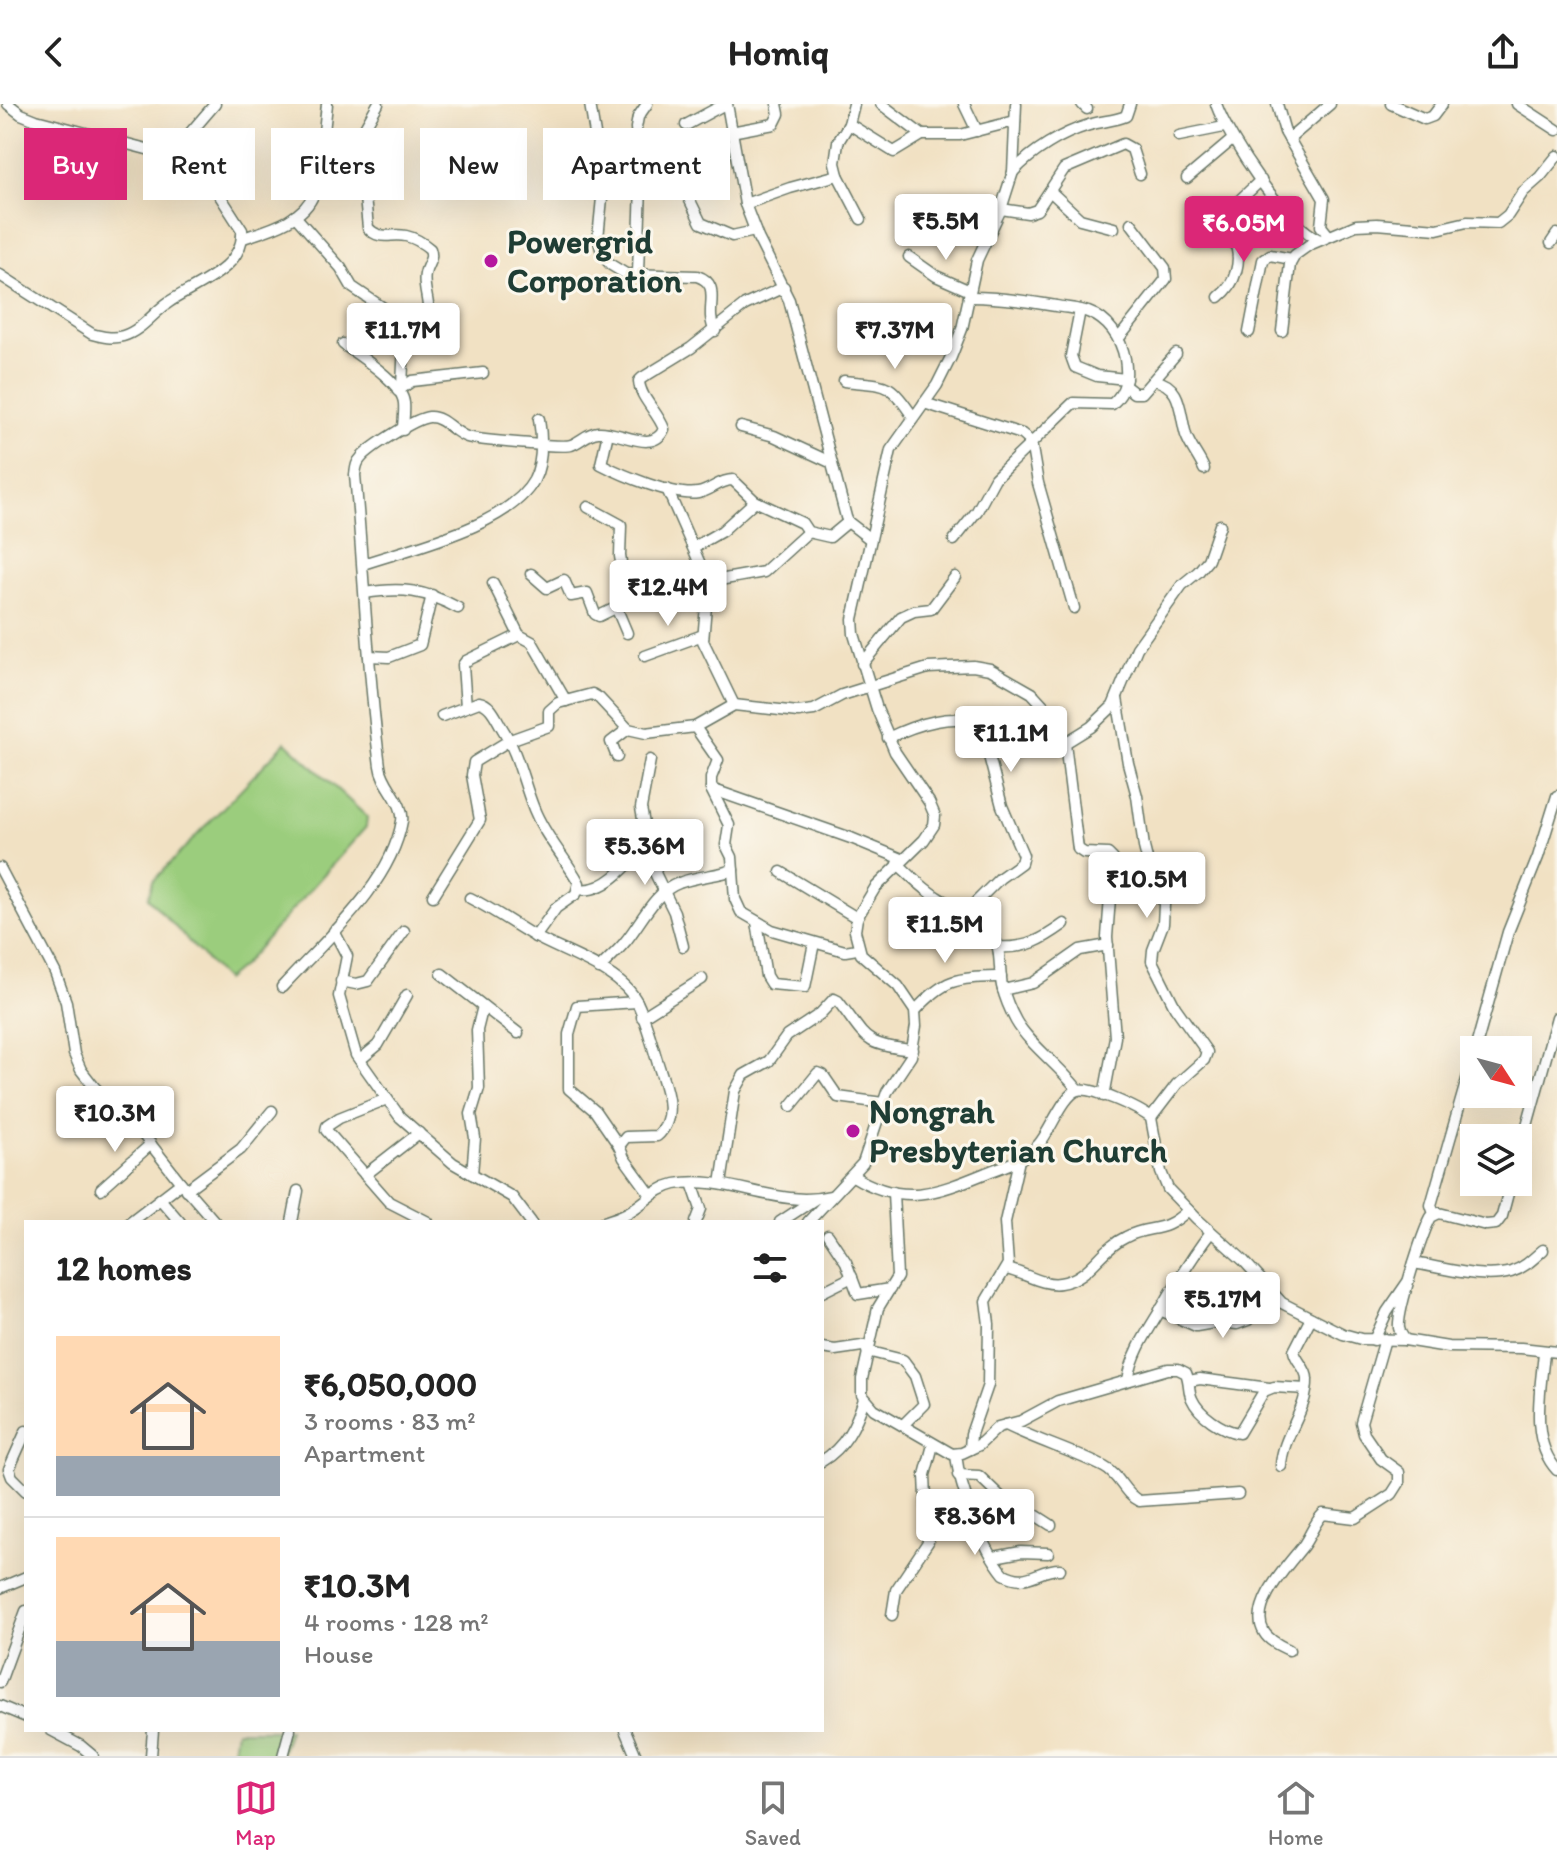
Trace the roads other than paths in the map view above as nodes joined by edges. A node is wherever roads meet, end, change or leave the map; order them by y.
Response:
1 (8, 104) edge
2 (215, 104) edge
3 (327, 104) edge
4 (378, 104) edge
5 (590, 104) edge
6 (647, 104) edge
7 (726, 104) edge
8 (777, 104) edge
9 (854, 104) edge
10 (881, 104) edge
11 (964, 104) edge
12 (1016, 104) edge
13 (1130, 104) edge
14 (1216, 104) edge
15 (1277, 104) edge
16 (1330, 104) edge
17 (1391, 104) edge
18 (1442, 104) edge
19 (1517, 104) edge
20 (1538, 104) edge
21 (1539, 118) junction
22 (1015, 121) junction
23 (849, 124) junction
24 (686, 125) dead end
25 (1555, 126) edge
26 (1224, 127) junction
27 (194, 128) edge
28 (324, 128) edge
29 (977, 131) junction
30 (731, 132) junction
31 (922, 135) junction
32 (1179, 136) dead end
33 (1289, 139) junction
34 (1232, 140) junction
35 (143, 147) edge
36 (1557, 156) edge
37 (1013, 172) junction
38 (1140, 174) dead end
39 (838, 175) junction
40 (1187, 178) dead end
41 (1261, 180) junction
42 (1050, 191) junction
43 (223, 200) edge
44 (309, 200) edge
45 (690, 200) edge
46 (745, 204) junction
47 (1001, 209) junction
48 (295, 216) junction
49 (861, 219) dead end
50 (1131, 223) dead end
51 (1114, 228) dead end
52 (755, 231) junction
53 (243, 238) junction
54 (1324, 238) junction
55 (909, 257) dead end
56 (1292, 259) junction
57 (638, 273) junction
58 (0, 275) edge
59 (784, 287) junction
60 (969, 294) junction
61 (1219, 297) dead end
62 (1080, 310) junction
63 (414, 327) junction
64 (715, 331) junction
65 (1282, 331) dead end
66 (1249, 332) dead end
67 (1119, 338) junction
68 (343, 344) dead end
69 (1176, 354) dead end
70 (483, 373) dead end
71 (1154, 380) junction
72 (844, 381) dead end
73 (1126, 382) junction
74 (400, 389) junction
75 (924, 403) junction
76 (913, 417) junction
77 (539, 419) dead end
78 (741, 427) dead end
79 (403, 430) junction
80 (608, 433) junction
81 (1031, 442) junction
82 (542, 443) junction
83 (830, 462) junction
84 (1204, 469) dead end
85 (667, 489) junction
86 (755, 501) junction
87 (588, 507) dead end
88 (848, 522) junction
89 (1220, 525) dead end
90 (808, 532) junction
91 (870, 539) junction
92 (954, 540) dead end
93 (694, 547) junction
94 (363, 564) junction
95 (531, 574) dead end
96 (955, 577) dead end
97 (708, 582) junction
98 (493, 583) dead end
99 (365, 593) junction
100 (432, 595) junction
101 (627, 601) junction
102 (616, 607) junction
103 (458, 608) dead end
104 (1074, 608) dead end
105 (627, 633) dead end
106 (519, 635) junction
107 (703, 635) junction
108 (369, 656) junction
109 (645, 656) dead end
110 (862, 664) junction
111 (869, 687) junction
112 (1117, 698) junction
113 (566, 701) junction
114 (734, 705) junction
115 (466, 707) junction
116 (442, 716) dead end
117 (695, 727) junction
118 (628, 729) junction
119 (888, 738) junction
120 (510, 740) junction
121 (1065, 743) junction
122 (617, 757) dead end
123 (650, 760) dead end
124 (711, 789) junction
125 (1557, 796) edge
126 (647, 841) junction
127 (900, 861) junction
128 (0, 868) edge
129 (733, 870) junction
130 (781, 872) dead end
131 (579, 889) junction
132 (664, 892) junction
133 (433, 896) dead end
134 (470, 898) dead end
135 (967, 911) junction
136 (857, 918) junction
137 (757, 922) junction
138 (1064, 924) dead end
139 (334, 931) junction
140 (404, 931) dead end
141 (535, 937) junction
142 (814, 943) junction
143 (1108, 945) junction
144 (683, 946) dead end
145 (998, 947) junction
146 (857, 949) junction
147 (599, 969) junction
148 (442, 974) dead end
149 (1001, 977) junction
150 (702, 979) dead end
151 (341, 981) junction
152 (282, 987) dead end
153 (1003, 990) junction
154 (407, 995) dead end
155 (637, 1002) junction
156 (483, 1006) junction
157 (915, 1011) junction
158 (642, 1017) junction
159 (1557, 1017) edge
160 (1555, 1029) edge
161 (518, 1033) dead end
162 (1480, 1036) edge
163 (913, 1050) junction
164 (360, 1060) junction
165 (1078, 1090) junction
166 (1104, 1096) junction
167 (387, 1099) junction
168 (883, 1103) junction
169 (1460, 1105) edge
170 (791, 1106) dead end
171 (272, 1111) dead end
172 (1151, 1118) junction
173 (1528, 1124) edge
174 (419, 1133) junction
175 (151, 1144) junction
176 (619, 1146) junction
177 (1019, 1160) junction
178 (472, 1174) junction
179 (365, 1175) junction
180 (853, 1176) junction
181 (692, 1183) junction
182 (721, 1184) junction
183 (184, 1186) junction
184 (101, 1189) dead end
185 (298, 1191) dead end
186 (893, 1192) junction
187 (651, 1195) junction
188 (831, 1196) junction
189 (1507, 1196) edge
190 (160, 1199) junction
191 (816, 1199) junction
192 (1188, 1210) junction
193 (1434, 1214) junction
194 (133, 1220) edge
195 (178, 1220) edge
196 (213, 1220) edge
197 (292, 1220) edge
198 (424, 1220) edge
199 (529, 1220) edge
200 (610, 1220) edge
201 (697, 1220) edge
202 (783, 1220) edge
203 (810, 1220) edge
204 (1211, 1232) junction
205 (828, 1235) dead end
206 (1543, 1250) dead end
207 (1414, 1263) junction
208 (1006, 1269) junction
209 (852, 1277) junction
210 (1408, 1282) junction
211 (890, 1289) junction
212 (824, 1291) edge
213 (1273, 1295) junction
214 (1160, 1310) junction
215 (1311, 1318) junction
216 (1379, 1340) junction
217 (1405, 1340) junction
218 (824, 1348) edge
219 (868, 1348) junction
220 (1544, 1352) junction
221 (1557, 1352) edge
222 (1128, 1380) junction
223 (1189, 1381) junction
224 (1269, 1388) junction
225 (1306, 1389) junction
226 (864, 1399) junction
227 (903, 1425) junction
228 (1006, 1425) junction
229 (24, 1435) edge
230 (933, 1445) junction
231 (970, 1449) junction
232 (956, 1455) junction
233 (824, 1460) edge
234 (1281, 1466) dead end
235 (1557, 1470) edge
236 (958, 1475) junction
237 (24, 1489) edge
238 (1238, 1494) dead end
239 (1051, 1525) dead end
240 (1048, 1553) dead end
241 (994, 1557) junction
242 (1060, 1569) dead end
243 (24, 1578) edge
244 (0, 1588) edge
245 (892, 1615) dead end
246 (24, 1616) edge
247 (1289, 1650) dead end
248 (0, 1682) edge
249 (0, 1706) edge
250 (24, 1716) edge
251 (58, 1732) edge
252 (153, 1732) edge
253 (289, 1732) edge
254 (626, 1732) edge
255 (93, 1756) edge
256 (151, 1756) edge
257 (283, 1756) edge
258 (636, 1756) edge

1 - 35 street
2 - 27 street
3 - 28 street
4 - 63 street
5 - 57 street
6 - 57 street
7 - 24 street
7 - 30 street
8 - 30 street
9 - 23 street
10 - 31 street
11 - 29 street
12 - 22 street
13 - 37 street
14 - 26 street
15 - 33 street
16 - 33 street
17 - 18 street
19 - 21 street
20 - 21 street
21 - 25 street
22 - 29 street
22 - 37 street
23 - 31 street
23 - 39 street
26 - 32 street
26 - 34 street
29 - 31 street
30 - 46 street
33 - 54 street
34 - 40 street
34 - 41 street
36 - 54 street
37 - 47 street
38 - 42 street
39 - 46 street
39 - 49 street
41 - 54 street
41 - 61 street
42 - 47 street
42 - 51 street
43 - 53 street
44 - 48 street
45 - 52 street
46 - 52 street
47 - 60 street
48 - 53 street
48 - 63 street
50 - 67 street
52 - 59 street
53 - 58 street
54 - 56 street
55 - 60 street
56 - 65 street
56 - 66 street
57 - 64 street
59 - 64 street
59 - 83 street
60 - 62 street
60 - 75 street
62 - 67 street
62 - 73 street
63 - 74 street
64 - 80 street
67 - 73 street
68 - 74 street
69 - 71 street
70 - 74 street
71 - 73 street
71 - 84 street
72 - 76 street
73 - 81 street
74 - 79 street
75 - 76 street
75 - 81 street
76 - 91 street
77 - 82 street
78 - 83 street
79 - 82 street
79 - 94 street
80 - 82 street
80 - 85 street
81 - 92 street
81 - 104 street
82 - 94 street
83 - 88 street
85 - 86 street
85 - 93 street
86 - 90 street
86 - 93 street
87 - 101 street
88 - 90 street
88 - 91 street
89 - 112 street
90 - 97 street
91 - 110 street
93 - 97 street
94 - 99 street
95 - 102 street
96 - 110 street
97 - 101 street
97 - 107 street
98 - 106 street
99 - 100 street
99 - 108 street
100 - 103 street
100 - 108 street
101 - 102 street
102 - 105 street
106 - 113 street
106 - 115 street
107 - 109 street
107 - 114 street
108 - 139 street
110 - 111 street
111 - 114 street
111 - 119 street
111 - 121 street
112 - 121 street
112 - 172 street
113 - 118 street
113 - 120 street
114 - 117 street
115 - 116 street
115 - 120 street
117 - 118 street
117 - 124 street
118 - 122 street
119 - 127 street
119 - 135 street
120 - 131 street
120 - 133 street
121 - 143 street
123 - 126 street
124 - 127 street
124 - 129 street
125 - 162 street
126 - 131 street
126 - 132 street
127 - 135 street
127 - 136 street
128 - 175 street
129 - 132 street
129 - 137 street
130 - 136 street
131 - 141 street
132 - 144 street
132 - 147 street
134 - 141 street
135 - 145 street
136 - 146 street
137 - 142 street
137 - 142 street
138 - 145 street
139 - 151 street
139 - 152 street
140 - 151 street
141 - 147 street
142 - 146 street
143 - 153 street
143 - 166 street
145 - 149 street
146 - 157 street
147 - 155 street
148 - 156 street
149 - 153 street
149 - 157 street
150 - 158 street
151 - 164 street
153 - 165 street
154 - 164 street
155 - 158 street
155 - 176 street
156 - 161 street
156 - 178 street
157 - 163 street
158 - 176 street
159 - 160 street
160 - 173 street
163 - 168 street
163 - 182 street
164 - 167 street
165 - 166 street
165 - 177 street
166 - 172 street
167 - 174 street
167 - 179 street
168 - 170 street
168 - 180 street
169 - 193 street
171 - 183 street
172 - 192 street
174 - 178 street
174 - 179 street
175 - 183 street
175 - 184 street
176 - 187 street
177 - 186 street
177 - 208 street
178 - 199 street
179 - 198 street
180 - 186 street
180 - 188 street
181 - 182 street
181 - 187 street
181 - 201 street
182 - 191 street
183 - 190 street
183 - 196 street
185 - 197 street
186 - 211 street
187 - 200 street
188 - 191 street
188 - 203 street
189 - 193 street
190 - 194 street
190 - 195 street
191 - 202 street
192 - 204 street
192 - 208 street
193 - 207 street
204 - 213 street
204 - 214 street
205 - 209 street
206 - 207 street
207 - 210 street
208 - 231 street
209 - 211 street
209 - 212 street
210 - 216 street
210 - 217 street
211 - 219 street
213 - 214 street
213 - 215 street
214 - 222 street
215 - 216 street
215 - 225 street
216 - 217 street
216 - 247 street
217 - 220 street
218 - 219 street
219 - 226 street
219 - 227 street
220 - 221 street
220 - 235 street
222 - 223 street
222 - 228 street
223 - 224 street
223 - 224 street
224 - 225 street
225 - 234 street
226 - 227 street
226 - 233 street
227 - 230 street
228 - 231 street
228 - 238 street
229 - 237 street
230 - 232 street
230 - 245 street
231 - 232 street
232 - 236 street
236 - 239 street
236 - 241 street
240 - 241 street
241 - 242 street
243 - 244 street
246 - 248 street
249 - 250 street
251 - 255 street
252 - 256 street
253 - 257 street
254 - 258 street

